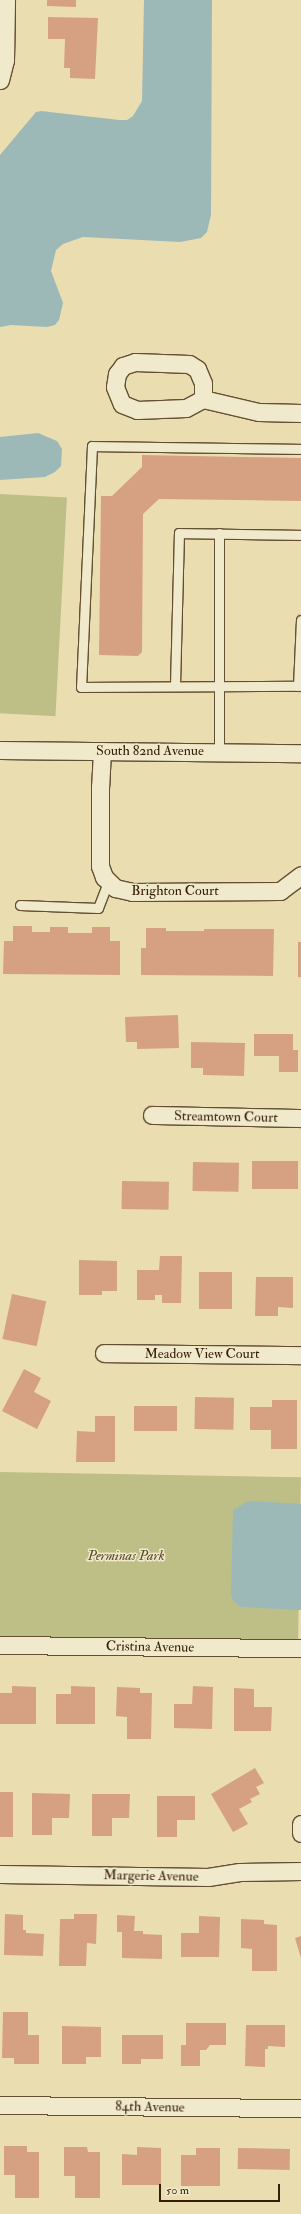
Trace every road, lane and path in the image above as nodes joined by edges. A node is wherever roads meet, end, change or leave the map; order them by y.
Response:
1 (6, 0) edge
2 (0, 80) edge
3 (203, 399) junction
4 (301, 413) edge
5 (301, 449) edge
6 (219, 533) junction
7 (301, 534) edge
8 (301, 620) edge
9 (175, 685) junction
10 (220, 685) junction
11 (300, 686) edge
12 (0, 750) edge
13 (102, 751) junction
14 (219, 752) junction
15 (301, 753) edge
16 (301, 875) edge
17 (108, 882) junction
18 (20, 905) dead end
19 (152, 1115) dead end
20 (301, 1118) edge
21 (104, 1353) dead end
22 (301, 1355) edge
23 (0, 1645) edge
24 (301, 1648) edge
25 (301, 1824) edge
26 (301, 1833) edge
27 (301, 1871) edge
28 (0, 1874) edge
29 (0, 2105) edge
30 (301, 2108) edge

1 - 2 street
3 - 3 street
3 - 4 street
5 - 9 lane
6 - 7 lane
6 - 9 lane
6 - 10 lane
8 - 11 lane
9 - 10 lane
10 - 11 lane
10 - 14 lane
12 - 13 street, South 82nd Avenue
13 - 14 street, South 82nd Avenue
13 - 17 street
14 - 15 street, South 82nd Avenue
16 - 17 street, Brighton Court
17 - 18 lane
19 - 20 street, Streamtown Court
21 - 22 street, Meadow View Court
23 - 24 street, Cristina Avenue
25 - 26 street
27 - 28 street, Margerie Avenue
29 - 30 street, 84th Avenue

